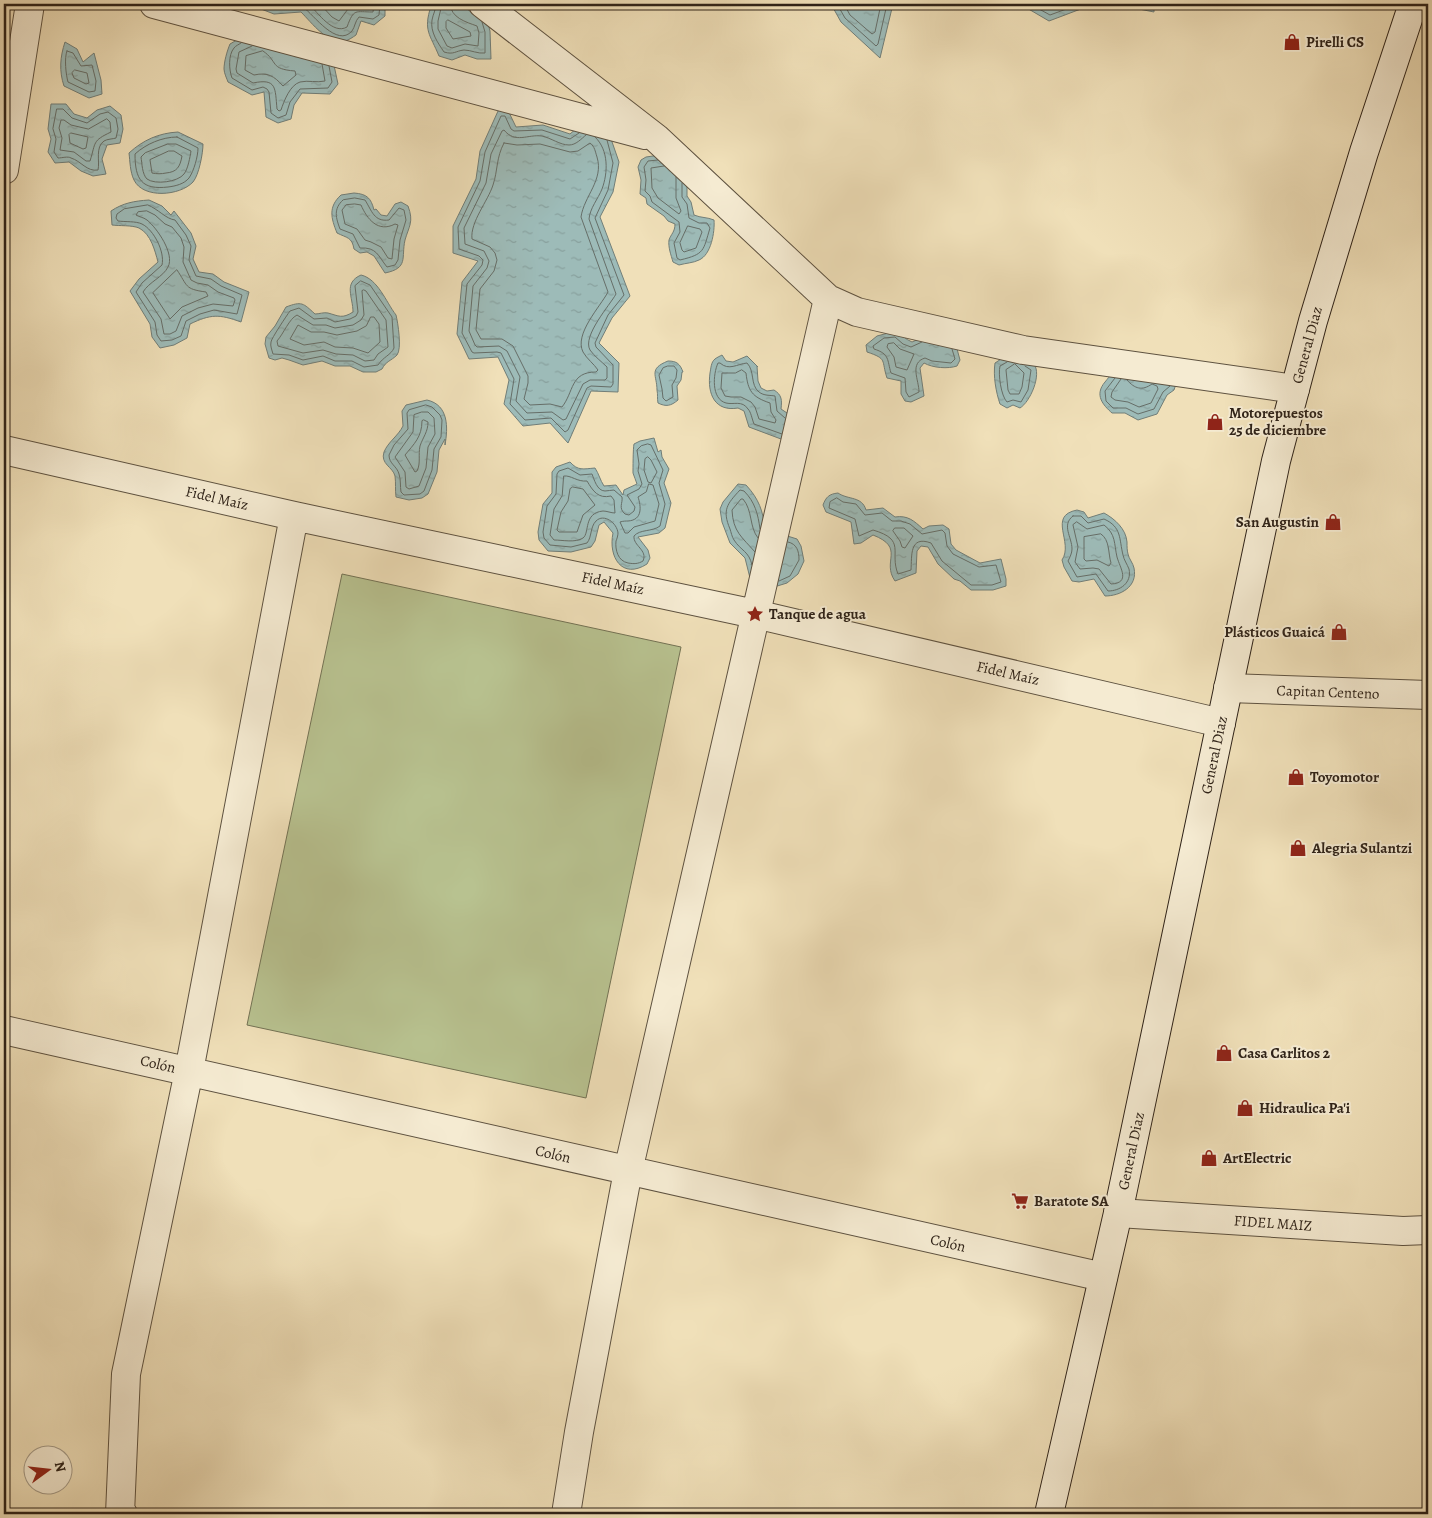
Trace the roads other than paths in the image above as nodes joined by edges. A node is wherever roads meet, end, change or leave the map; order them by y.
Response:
1 (30, 4) edge
2 (154, 4) edge
3 (483, 4) edge
4 (1412, 4) edge
5 (656, 138) junction
6 (4, 170) edge
7 (828, 299) junction
8 (1294, 389) junction
9 (4, 450) edge
10 (294, 516) junction
11 (755, 614) junction
12 (1228, 688) junction
13 (1428, 695) edge
14 (1221, 723) junction
15 (4, 1030) edge
16 (189, 1072) junction
17 (628, 1171) junction
18 (1118, 1213) junction
19 (1428, 1230) edge
20 (1103, 1277) junction
21 (123, 1514) edge
22 (566, 1514) edge
23 (1049, 1514) edge

1 - 6 street
2 - 5 street
3 - 5 street
4 - 8 street, General Diaz
5 - 7 street
7 - 8 street
7 - 11 street
8 - 12 street, General Diaz
9 - 10 street, Fidel Maíz
10 - 11 street, Fidel Maíz
10 - 16 street
11 - 14 street, Fidel Maíz
11 - 17 street
12 - 13 street, Capitan Centeno
12 - 14 street, General Diaz
14 - 18 street, General Diaz
15 - 16 street, Colón
16 - 17 street, Colón
16 - 21 street
17 - 20 street, Colón
17 - 22 street
18 - 19 street, FIDEL MAIZ
18 - 20 street, General Diaz
20 - 23 street, General Diaz

